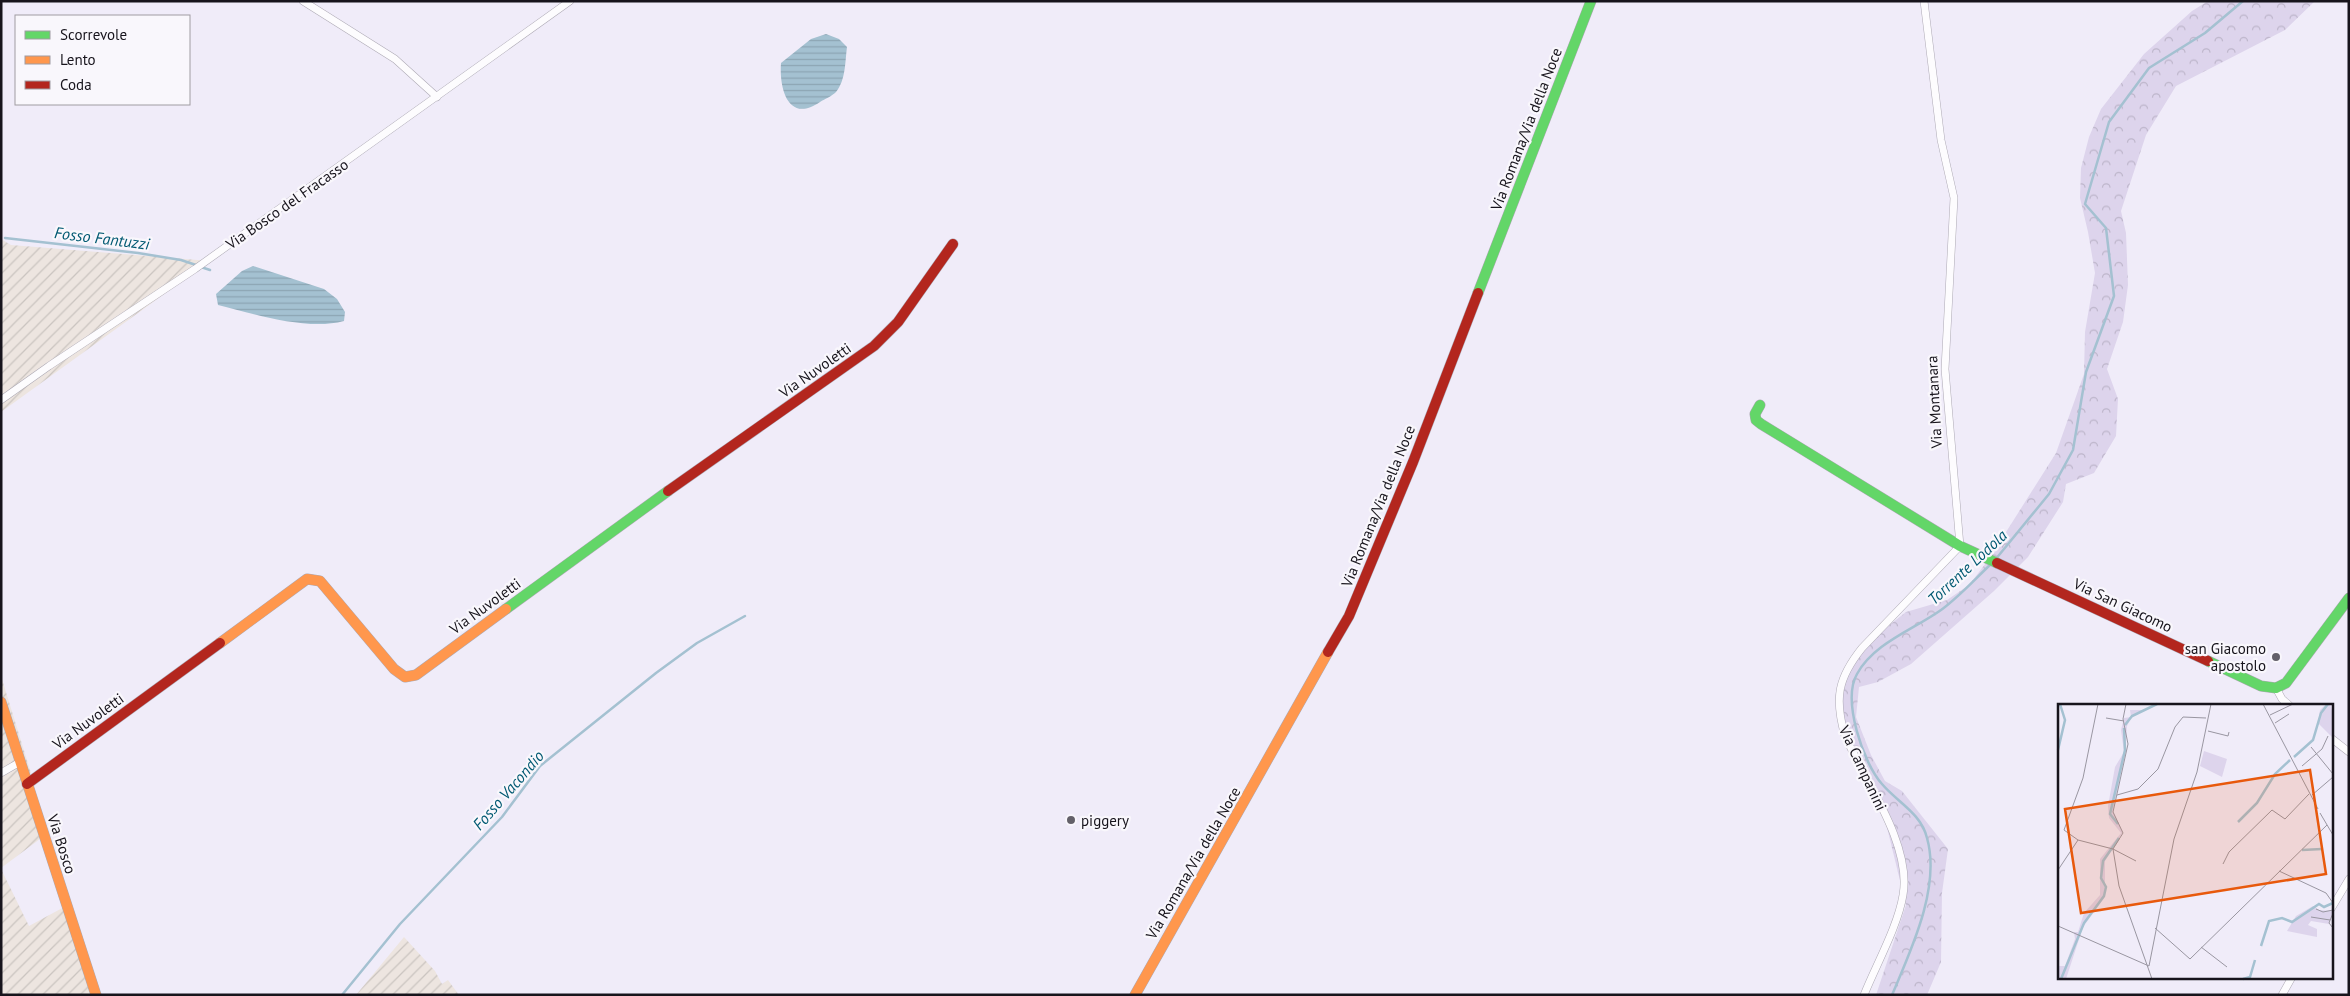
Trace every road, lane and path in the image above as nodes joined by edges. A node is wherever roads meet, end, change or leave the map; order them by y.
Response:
1 (303, 1) edge
2 (570, 1) edge
3 (1591, 1) edge
4 (1924, 1) edge
5 (437, 97) junction
6 (953, 244) dead end
7 (1, 400) edge
8 (1760, 405) dead end
9 (1960, 546) junction
10 (2349, 598) edge
11 (2276, 688) junction
12 (1, 702) edge
13 (2288, 704) edge
14 (2332, 739) edge
15 (2349, 752) edge
16 (20, 762) junction
17 (1, 773) edge
18 (27, 784) junction
19 (2349, 879) edge
20 (2332, 907) edge
21 (2291, 978) edge
22 (96, 995) edge
23 (1135, 995) edge
24 (1864, 995) edge
25 (2282, 995) edge

1 - 5 street
2 - 5 street, Via Bosco del Fracasso
3 - 23 street, Via Romana/Via della Noce
4 - 9 street, Via Montanara
5 - 7 street, Via Bosco del Fracasso
6 - 18 street, Via Nuvoletti
8 - 9 street
9 - 11 street, Via San Giacomo
9 - 24 street, Via Campanini
10 - 11 street
11 - 13 street
12 - 16 street, Via Bosco
14 - 15 street
16 - 17 street
16 - 18 street, Via Bosco
18 - 22 street, Via Bosco
19 - 20 street
21 - 25 street

